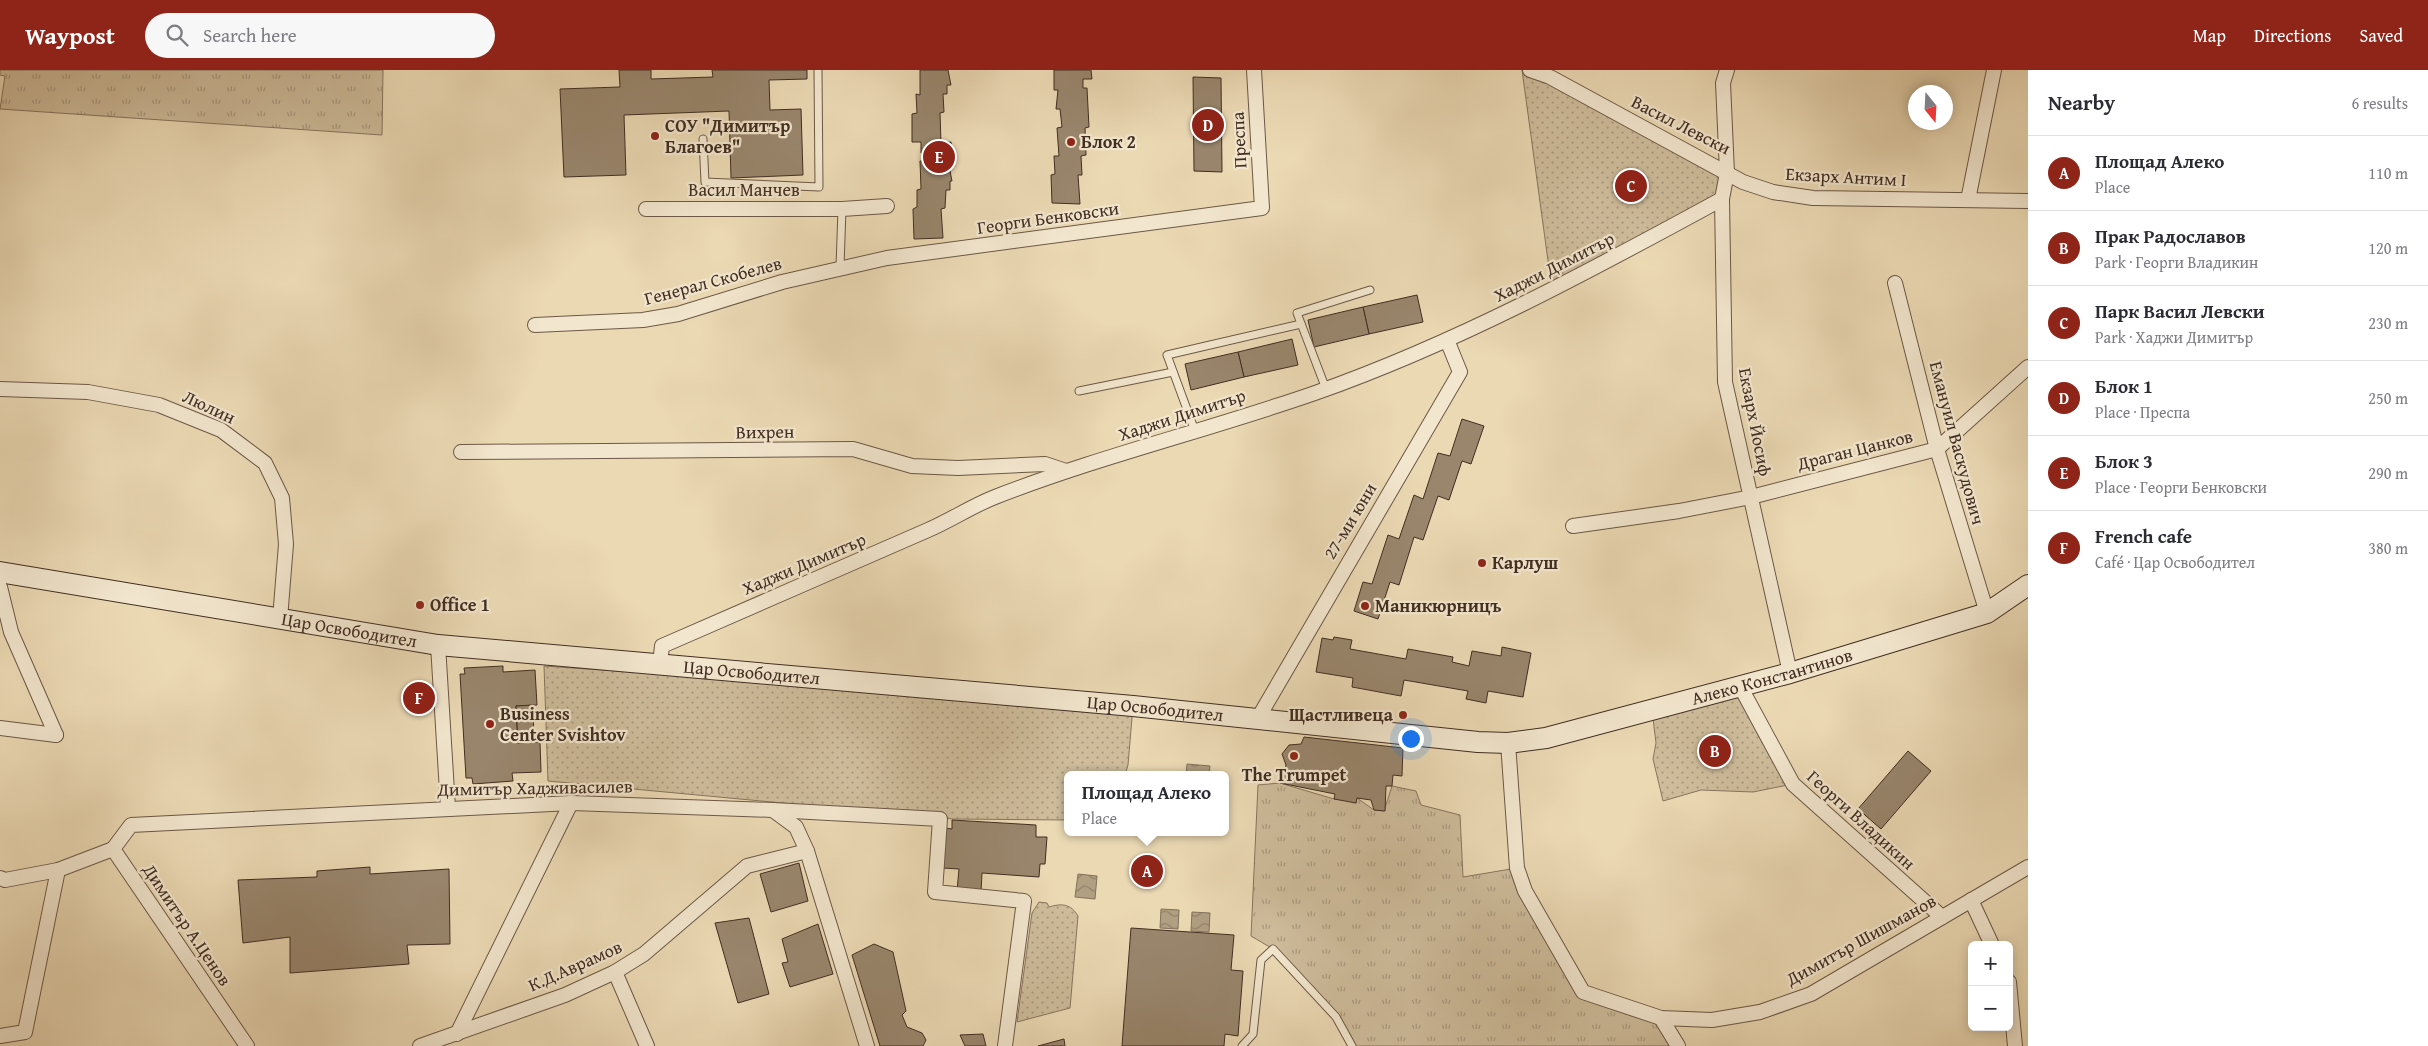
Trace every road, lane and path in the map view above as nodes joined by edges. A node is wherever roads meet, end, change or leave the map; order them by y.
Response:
1 (818, 70) edge
2 (1254, 70) edge
3 (1530, 70) edge
4 (1727, 70) edge
5 (1994, 70) edge
6 (703, 139) dead end
7 (1727, 173) junction
8 (1722, 199) junction
9 (1968, 200) junction
10 (2028, 201) edge
11 (887, 206) dead end
12 (1262, 208) joint
13 (646, 209) dead end
14 (842, 209) junction
15 (840, 267) junction
16 (1895, 283) dead end
17 (1370, 290) dead end
18 (1301, 324) junction
19 (535, 325) dead end
20 (1447, 340) junction
21 (2028, 367) edge
22 (1173, 372) junction
23 (0, 389) edge
24 (1326, 389) junction
25 (1079, 391) dead end
26 (1195, 430) junction
27 (1937, 449) junction
28 (461, 452) dead end
29 (1066, 471) junction
30 (1751, 497) junction
31 (1573, 526) dead end
32 (0, 572) edge
33 (2028, 585) edge
34 (0, 587) edge
35 (1987, 613) junction
36 (280, 619) junction
37 (438, 645) junction
38 (660, 664) junction
39 (1790, 673) junction
40 (1740, 686) junction
41 (1257, 720) junction
42 (0, 728) edge
43 (1508, 743) junction
44 (571, 803) junction
45 (448, 808) junction
46 (773, 810) junction
47 (113, 849) junction
48 (807, 851) junction
49 (2028, 867) edge
50 (58, 870) junction
51 (0, 878) edge
52 (1971, 900) junction
53 (1942, 918) junction
54 (1990, 941) edge
55 (615, 972) junction
56 (2009, 986) edge
57 (1661, 1018) junction
58 (457, 1034) junction
59 (0, 1036) edge
60 (247, 1046) edge
61 (420, 1046) edge
62 (647, 1046) edge
63 (867, 1046) edge
64 (1005, 1046) edge
65 (1242, 1046) edge
66 (1352, 1046) edge
67 (1678, 1046) edge
68 (2015, 1046) edge

1 - 6 lane
2 - 12 street, Преспа
3 - 7 street, Васил Левски
4 - 7 street, Васил Левски
5 - 9 street
7 - 8 street, Екзарх Йосиф
7 - 9 street, Екзарх Антим I
8 - 20 street, Хаджи Димитър
8 - 30 street, Екзарх Йосиф
9 - 10 street, Екзарх Антим I
11 - 14 street, Васил Манчев
12 - 15 street, Георги Бенковски
13 - 14 street, Васил Манчев
14 - 15 lane
15 - 19 street, Генерал Скобелев
16 - 27 street, Емануил Васкудович
17 - 18 lane
18 - 22 lane
18 - 24 lane
20 - 24 street, Хаджи Димитър
20 - 41 street, 27-ми юни
21 - 27 street, Драган Цанков
22 - 25 lane
22 - 26 lane
23 - 36 street, Люлин
24 - 26 street, Хаджи Димитър
26 - 29 street, Хаджи Димитър
27 - 30 street, Драган Цанков
27 - 35 street, Емануил Васкудович
28 - 29 street, Вихрен
29 - 38 street, Хаджи Димитър
30 - 31 street, Драган Цанков
30 - 39 street, Екзарх Йосиф
32 - 36 street, Цар Освободител
33 - 35 street, Алеко Константинов
34 - 42 street
35 - 39 street, Алеко Константинов
36 - 37 street, Цар Освободител
37 - 38 street, Цар Освободител
37 - 45 street
38 - 41 street, Цар Освободител
39 - 40 street, Алеко Константинов
40 - 43 street, Алеко Константинов
40 - 53 street, Георги Владикин
41 - 43 street, Цар Освободител
43 - 57 street, Димитър Шишманов
44 - 45 street, Димитър Хадживасилев
44 - 46 street, Димитър Хадживасилев
44 - 58 street
45 - 47 street, Димитър Хадживасилев
46 - 48 street
46 - 64 street, Димитър Хадживасилев
47 - 50 street
47 - 60 street, Димитър А.Ценов
48 - 55 street, К.Д.Аврамов
48 - 63 street
49 - 52 street, Димитър Шишманов
50 - 51 street
50 - 59 street
52 - 53 street, Димитър Шишманов
52 - 54 street
53 - 57 street, Димитър Шишманов
55 - 58 street, К.Д.Аврамов
55 - 62 street
56 - 68 street
57 - 67 street
58 - 61 street, К.Д.Аврамов
65 - 66 lane

